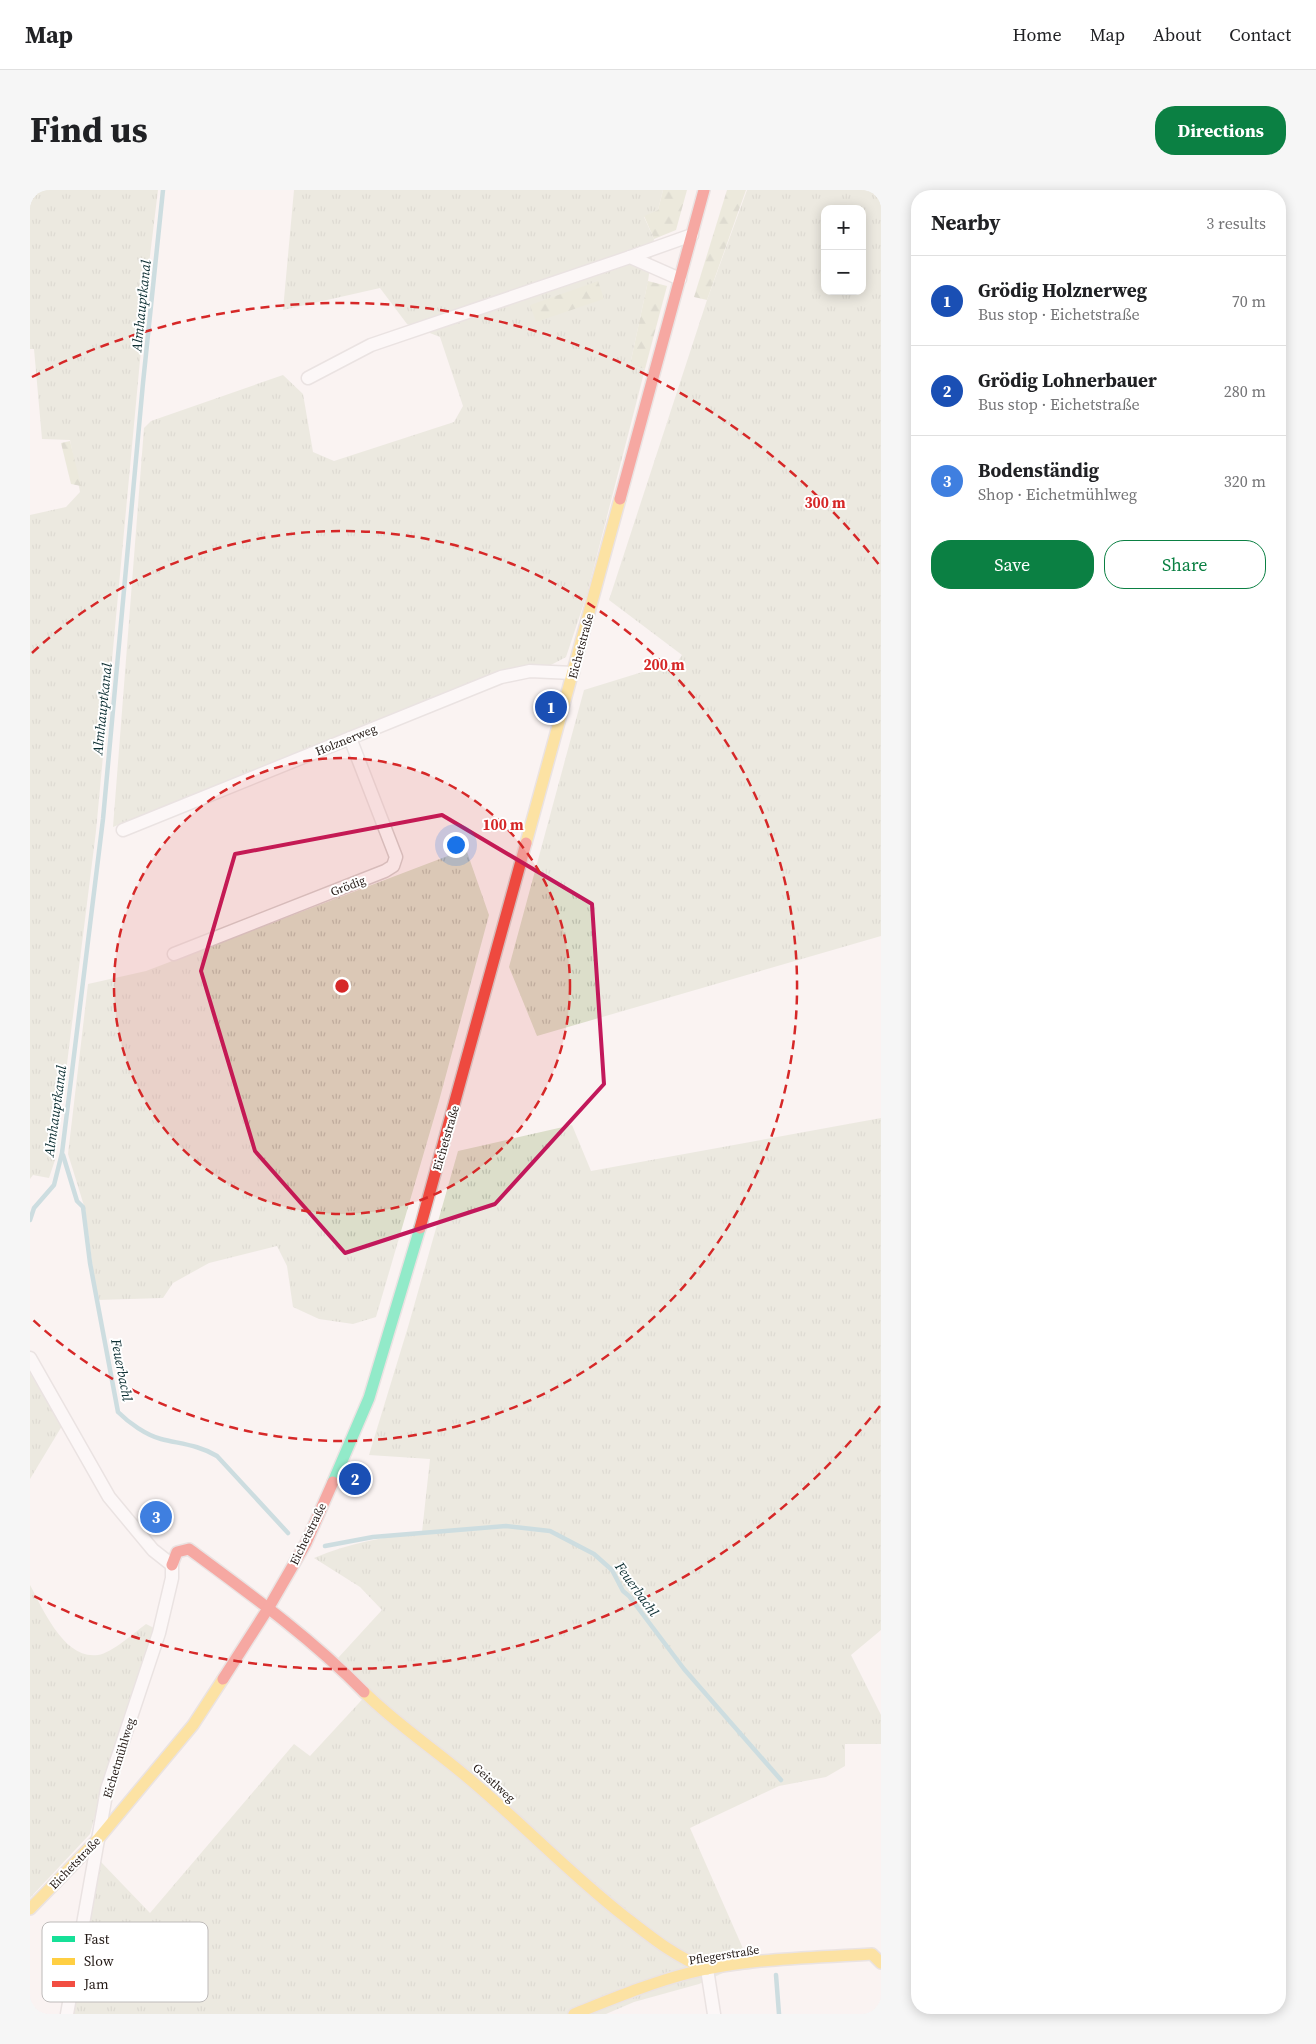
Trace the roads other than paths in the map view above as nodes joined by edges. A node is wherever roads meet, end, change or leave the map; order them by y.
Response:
1 (704, 190) edge
2 (692, 235) junction
3 (630, 257) junction
4 (680, 279) junction
5 (308, 378) dead end
6 (573, 674) junction
7 (350, 738) junction
8 (123, 830) dead end
9 (174, 954) dead end
10 (30, 1358) edge
11 (172, 1565) junction
12 (269, 1607) junction
13 (99, 1838) junction
14 (30, 1910) edge
15 (84, 1922) edge
16 (881, 1963) edge
17 (707, 1969) junction
18 (574, 2014) edge
19 (714, 2014) edge

1 - 2 main road, Eichetstraße
2 - 3 street
2 - 4 main road, Eichetstraße
3 - 4 street
3 - 5 street
4 - 6 main road, Eichetstraße
6 - 7 street, Holznerweg
6 - 12 main road, Eichetstraße
7 - 8 street, Holznerweg
7 - 9 street, Grödig
10 - 11 street
11 - 12 main road
11 - 13 street, Eichetmühlweg
12 - 13 main road, Eichetstraße
12 - 17 main road, Geistlweg
13 - 14 main road, Eichetstraße
13 - 15 street, Eichetmühlweg
16 - 17 main road, Pflegerstraße
17 - 18 main road, Pflegerstraße
17 - 19 street

